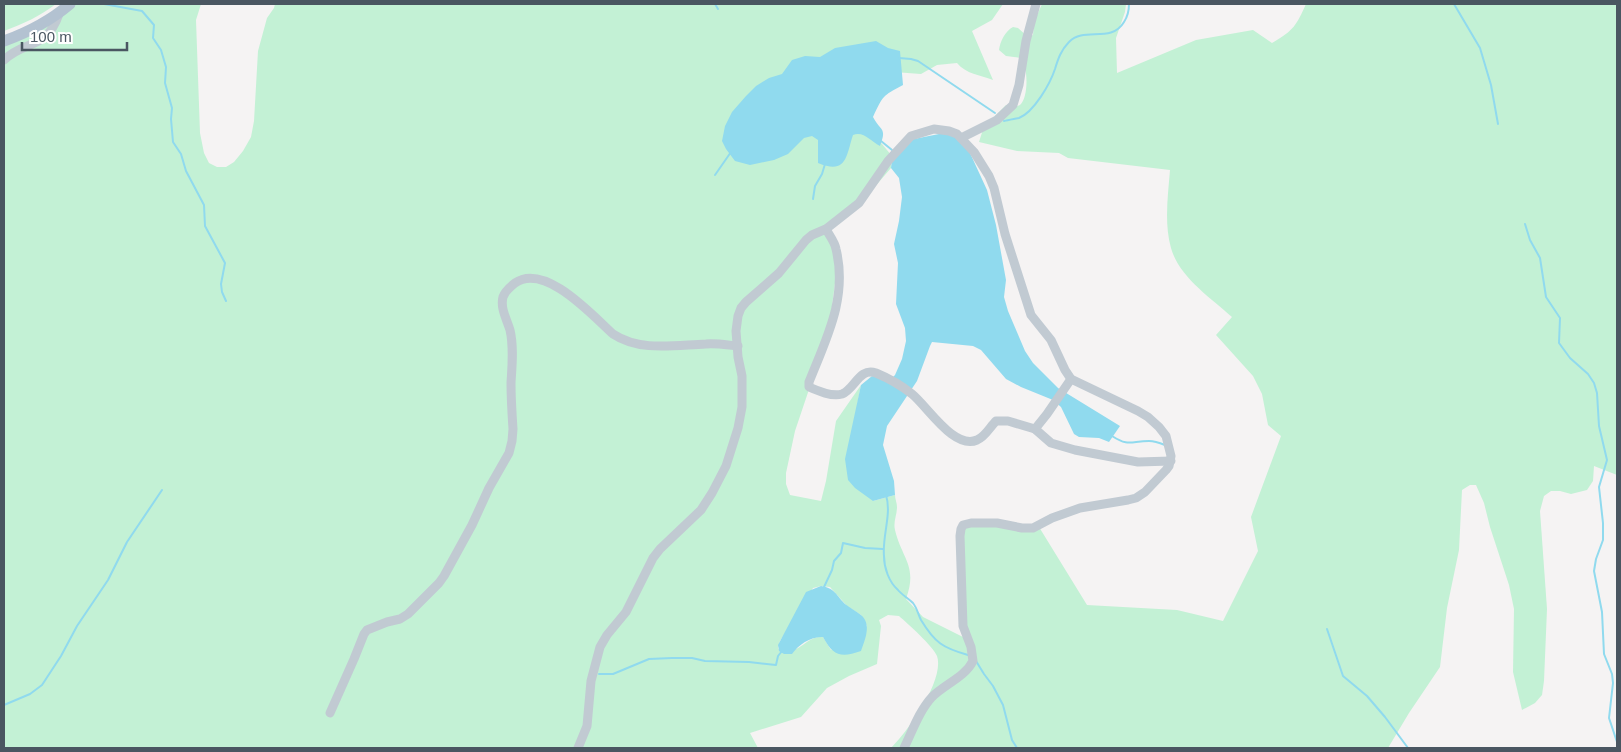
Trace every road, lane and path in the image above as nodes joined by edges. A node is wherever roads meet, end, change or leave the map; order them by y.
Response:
1 (70, 4) edge
2 (1036, 4) edge
3 (59, 14) junction
4 (4, 40) edge
5 (5, 58) edge
6 (961, 138) junction
7 (826, 229) junction
8 (738, 346) junction
9 (1071, 379) junction
10 (1035, 429) junction
11 (1171, 461) junction
12 (330, 713) dead end
13 (578, 748) edge
14 (904, 748) edge

1 - 3 main road
2 - 6 street
3 - 4 main road
3 - 5 street
6 - 7 street
6 - 9 street
7 - 8 street
7 - 10 street
8 - 12 street
8 - 13 street
9 - 10 street
9 - 11 street
10 - 11 street
11 - 14 street

